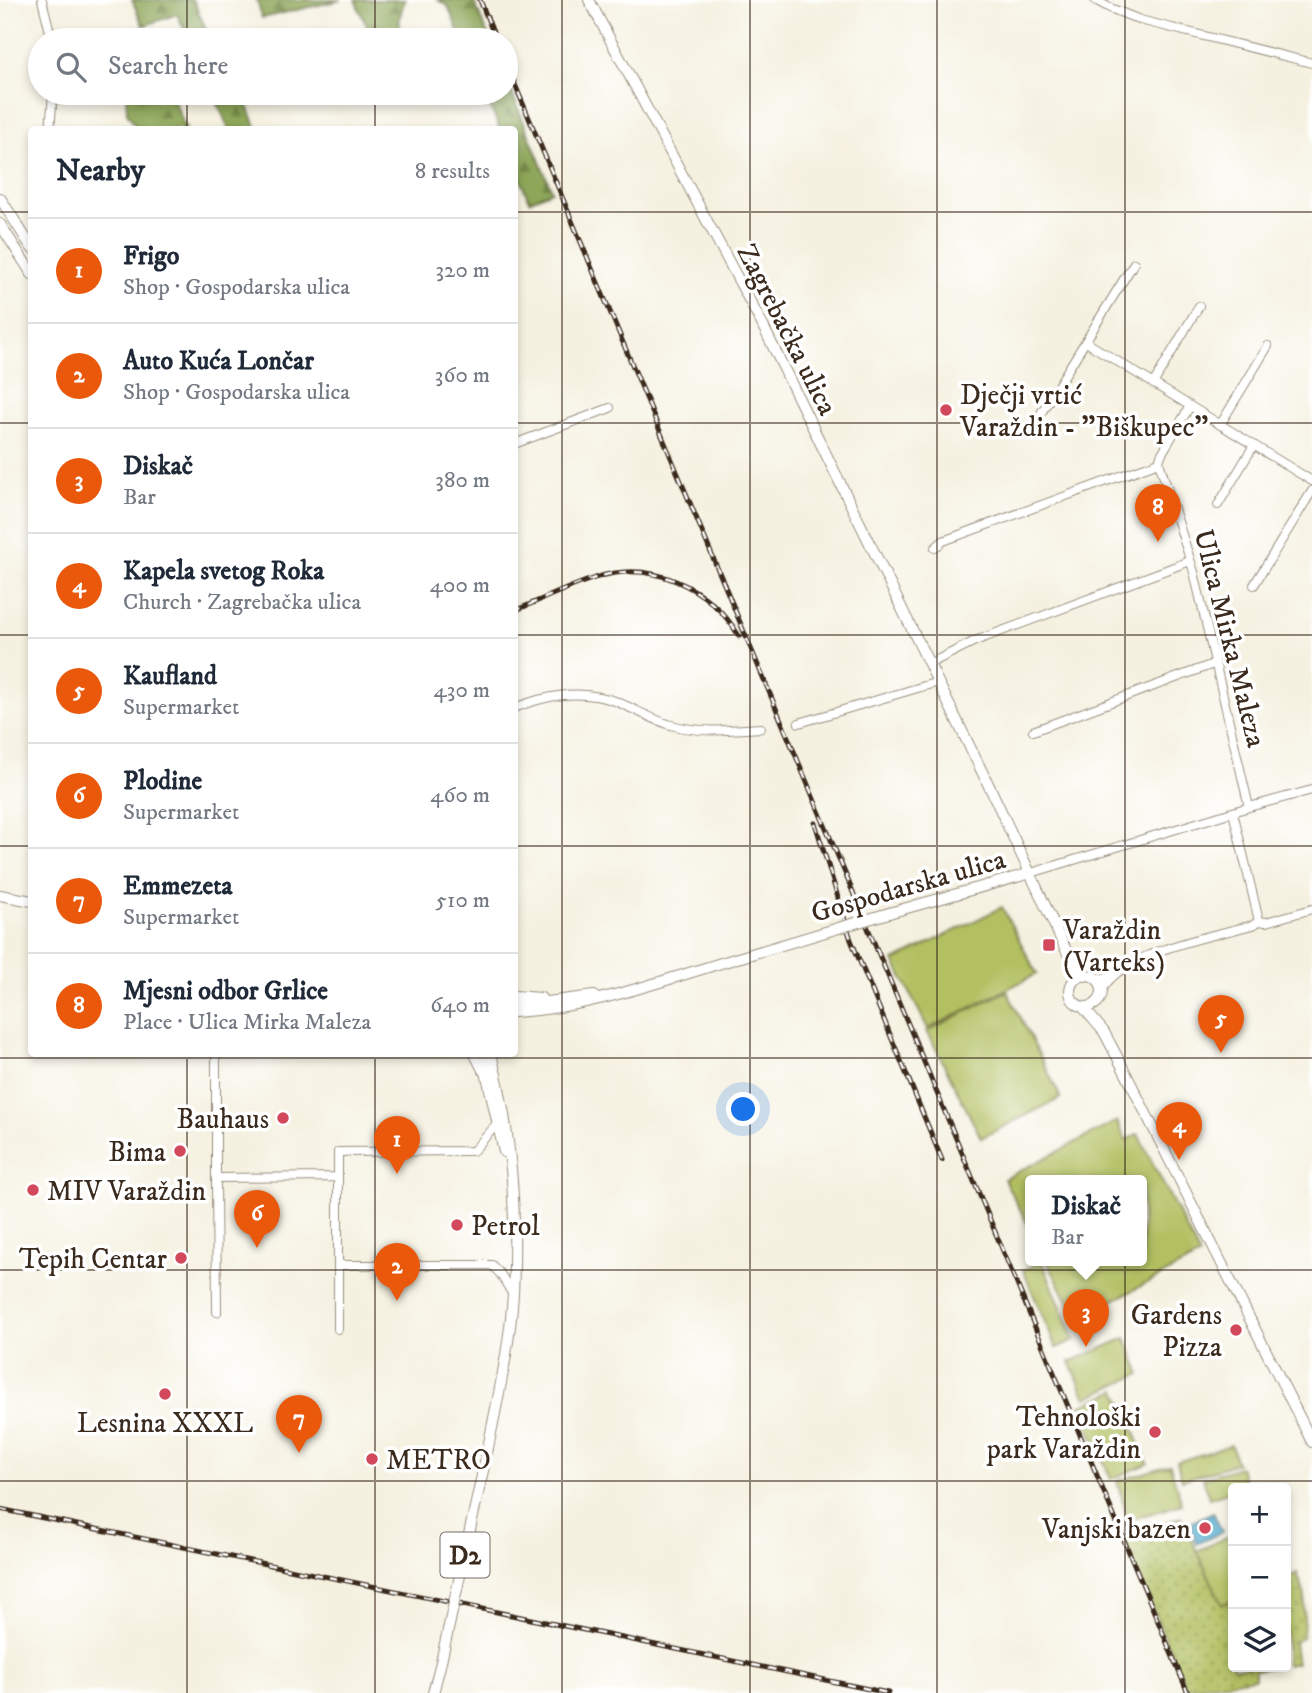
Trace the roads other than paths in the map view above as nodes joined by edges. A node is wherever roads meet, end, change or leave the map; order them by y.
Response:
1 (42, 0) edge
2 (589, 0) edge
3 (1095, 0) edge
4 (49, 28) edge
5 (1312, 64) edge
6 (52, 105) edge
7 (50, 126) edge
8 (0, 198) edge
9 (0, 224) edge
10 (28, 242) edge
11 (1134, 263) dead end
12 (28, 268) edge
13 (1199, 306) dead end
14 (1086, 342) junction
15 (1268, 346) dead end
16 (1153, 383) junction
17 (1190, 406) junction
18 (610, 408) dead end
19 (1220, 425) junction
20 (1033, 426) dead end
21 (518, 442) edge
22 (1254, 445) junction
23 (1159, 462) junction
24 (1312, 481) edge
25 (1312, 491) edge
26 (1218, 505) dead end
27 (934, 548) dead end
28 (1190, 561) junction
29 (1254, 585) dead end
30 (1216, 663) junction
31 (929, 664) junction
32 (938, 682) junction
33 (518, 707) edge
34 (799, 723) dead end
35 (761, 728) dead end
36 (1033, 731) dead end
37 (1312, 790) edge
38 (1249, 807) junction
39 (1233, 812) junction
40 (1031, 873) junction
41 (0, 895) edge
42 (28, 900) edge
43 (1312, 909) edge
44 (1259, 921) junction
45 (1066, 950) junction
46 (1116, 974) junction
47 (1089, 977) junction
48 (1072, 986) junction
49 (518, 996) edge
50 (1100, 996) junction
51 (580, 997) junction
52 (605, 997) junction
53 (518, 1006) edge
54 (1083, 1007) junction
55 (537, 1011) junction
56 (518, 1012) edge
57 (518, 1018) edge
58 (1104, 1032) junction
59 (216, 1057) edge
60 (477, 1057) edge
61 (483, 1057) edge
62 (493, 1057) edge
63 (489, 1079) junction
64 (499, 1122) junction
65 (338, 1177) junction
66 (216, 1178) junction
67 (513, 1205) junction
68 (338, 1265) junction
69 (513, 1295) junction
70 (217, 1312) dead end
71 (338, 1329) dead end
72 (1312, 1442) edge
73 (433, 1693) edge

1 - 4 street
2 - 31 main road, Zagrebačka ulica
3 - 5 street
6 - 7 street
8 - 10 main road
9 - 12 main road
11 - 14 street
13 - 16 street
14 - 16 street
14 - 20 street
15 - 19 street
16 - 17 street
17 - 19 street
17 - 23 street
18 - 21 street
19 - 22 street
22 - 24 street
22 - 26 street
23 - 27 street
23 - 28 street, Ulica Mirka Maleza
25 - 29 street
28 - 30 street, Ulica Mirka Maleza
28 - 31 street
30 - 36 street
30 - 38 street, Ulica Mirka Maleza
31 - 32 main road, Zagrebačka ulica
32 - 34 street
32 - 40 main road, Zagrebačka ulica
33 - 35 street
37 - 38 street, Gospodarska ulica
38 - 39 street, Gospodarska ulica
39 - 40 street, Gospodarska ulica
39 - 44 street
40 - 45 main road, Zagrebačka ulica
40 - 52 main road, Gospodarska ulica, bridge
41 - 42 main road
43 - 44 street
44 - 46 street
45 - 47 main road, Zagrebačka ulica
45 - 48 main road, Zagrebačka ulica
46 - 47 street
46 - 50 street
47 - 48 main road
47 - 50 main road, Zagrebačka ulica
48 - 54 main road, Zagrebačka ulica
49 - 51 main road
50 - 54 main road
50 - 58 main road, Zagrebačka ulica
51 - 52 main road
51 - 53 main road
52 - 55 main road, Gospodarska ulica
54 - 58 main road, Zagrebačka ulica
55 - 56 main road, Gospodarska ulica
55 - 57 main road
58 - 72 main road, Zagrebačka ulica
59 - 66 street
60 - 63 main road
61 - 63 main road, D2
62 - 67 main road, D2
63 - 64 main road, D2
64 - 65 street
64 - 67 main road, D2
65 - 66 street
65 - 68 street
66 - 70 street
67 - 69 main road, D2
68 - 69 street
68 - 71 street
69 - 73 main road, D2, bridge

